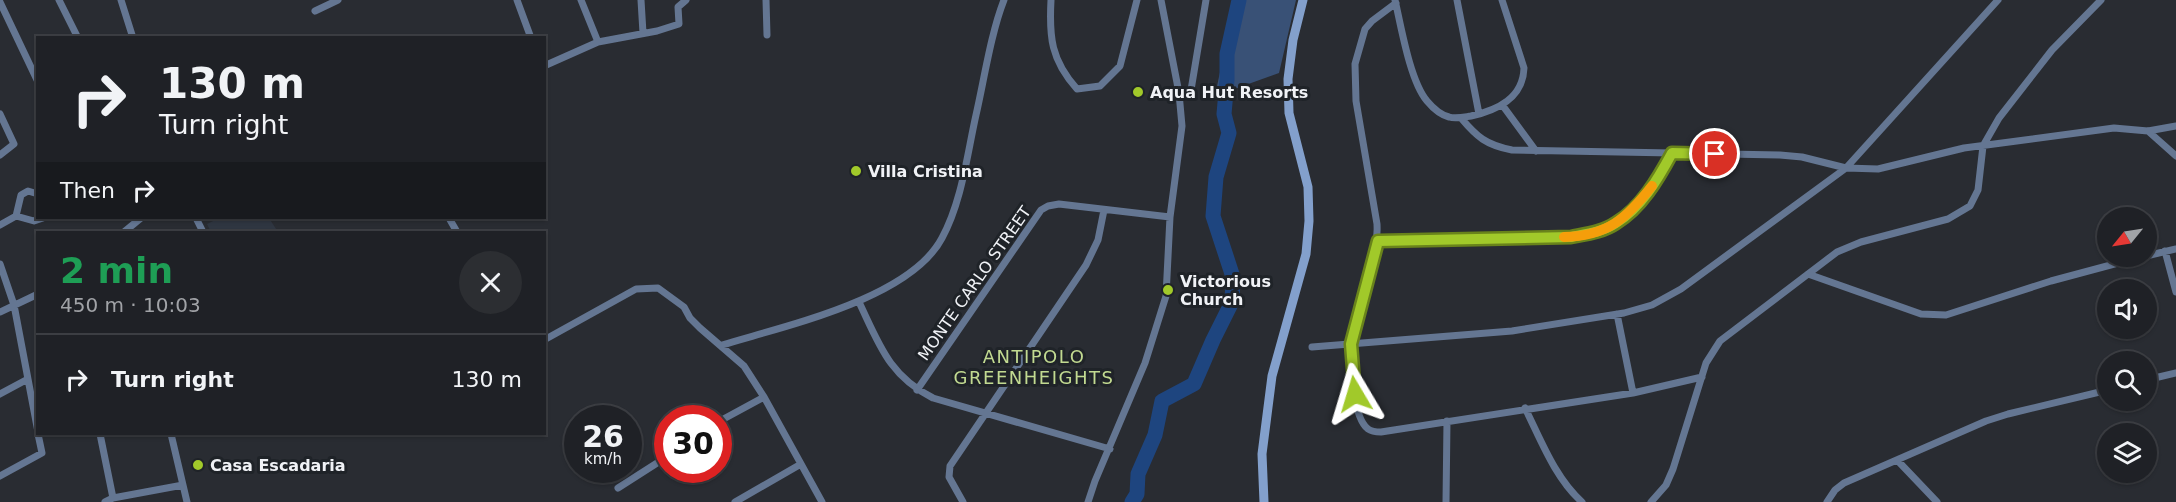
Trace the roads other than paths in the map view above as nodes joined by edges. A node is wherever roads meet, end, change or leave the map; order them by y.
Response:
1 (59, 0) edge
2 (121, 0) edge
3 (338, 0) edge
4 (517, 0) edge
5 (581, 0) edge
6 (641, 0) edge
7 (686, 0) edge
8 (766, 0) edge
9 (995, 0) edge
10 (1051, 0) edge
11 (1137, 0) edge
12 (1161, 0) edge
13 (1206, 0) edge
14 (1304, 0) edge
15 (1457, 0) edge
16 (1502, 0) edge
17 (1998, 0) edge
18 (2101, 0) edge
19 (0, 2) edge
20 (1395, 2) edge
21 (1002, 4) edge
22 (315, 11) dead end
23 (643, 33) junction
24 (767, 35) dead end
25 (77, 36) edge
26 (132, 36) edge
27 (530, 36) edge
28 (598, 42) junction
29 (546, 65) edge
30 (36, 78) edge
31 (1179, 93) junction
32 (1503, 106) junction
33 (0, 114) edge
34 (1479, 114) junction
35 (1461, 118) junction
36 (2176, 126) edge
37 (2148, 131) junction
38 (1983, 146) junction
39 (1536, 151) junction
40 (1672, 153) junction
41 (0, 155) edge
42 (2176, 156) edge
43 (1846, 168) junction
44 (36, 193) edge
45 (1104, 210) junction
46 (16, 216) junction
47 (1170, 217) junction
48 (40, 219) edge
49 (140, 219) edge
50 (134, 224) junction
51 (0, 225) edge
52 (125, 231) edge
53 (135, 231) edge
54 (1378, 241) junction
55 (2176, 249) edge
56 (2165, 251) junction
57 (2157, 253) edge
58 (0, 264) edge
59 (2104, 267) edge
60 (1808, 274) junction
61 (2176, 292) edge
62 (36, 295) edge
63 (858, 302) junction
64 (14, 304) junction
65 (0, 312) edge
66 (1617, 314) junction
67 (546, 339) edge
68 (1351, 344) junction
69 (722, 345) junction
70 (1312, 347) dead end
71 (2176, 373) edge
72 (1702, 377) junction
73 (2157, 377) edge
74 (26, 380) junction
75 (917, 390) junction
76 (1633, 393) junction
77 (2097, 393) edge
78 (0, 394) edge
79 (764, 396) junction
80 (1525, 408) junction
81 (986, 413) junction
82 (732, 414) edge
83 (1447, 421) junction
84 (36, 424) edge
85 (38, 435) edge
86 (100, 435) edge
87 (171, 435) edge
88 (1110, 449) junction
89 (1898, 461) junction
90 (801, 464) junction
91 (654, 465) edge
92 (0, 476) edge
93 (183, 485) junction
94 (618, 489) dead end
95 (113, 498) junction
96 (105, 502) edge
97 (187, 502) edge
98 (735, 502) edge
99 (822, 502) edge
100 (963, 502) edge
101 (1088, 502) edge
102 (1264, 502) edge
103 (1446, 502) edge
104 (1582, 502) edge
105 (1651, 502) edge
106 (1827, 502) edge
107 (1937, 502) edge

1 - 25 street
2 - 26 street
3 - 22 street
4 - 27 street
5 - 28 street
6 - 23 street
7 - 23 street
8 - 24 street
9 - 21 street
10 - 11 street
12 - 31 street
13 - 31 street
14 - 102 street
15 - 34 street
16 - 32 street
17 - 43 street
18 - 38 street
19 - 30 street
20 - 35 street
20 - 54 street
21 - 63 street
23 - 28 street
28 - 29 street
31 - 47 street
32 - 34 street
32 - 39 street
33 - 41 street
34 - 35 street
35 - 39 street
36 - 37 street
37 - 38 street
37 - 42 street
38 - 43 street
38 - 60 street
39 - 40 street
40 - 43 street
40 - 54 street
43 - 66 street
44 - 46 street
45 - 47 street, MONTE CARLO STREET
45 - 75 street, MONTE CARLO STREET
45 - 81 street
46 - 48 street
46 - 51 street
47 - 88 street
49 - 50 street
50 - 52 street
50 - 53 street
54 - 68 street
55 - 56 street
56 - 57 street
56 - 61 street
58 - 64 street
59 - 60 street
60 - 72 street
62 - 64 street
63 - 69 street
63 - 75 street
64 - 65 street
64 - 74 street
66 - 68 street
66 - 76 street
67 - 69 street
68 - 70 street
68 - 83 street
69 - 79 street
71 - 73 street
72 - 76 street
72 - 105 street
74 - 78 street
74 - 84 street
75 - 81 street
76 - 80 street
77 - 89 street
79 - 82 street
79 - 90 street
80 - 83 street
80 - 104 street
81 - 88 street
81 - 100 street
83 - 103 street
85 - 92 street
86 - 95 street
87 - 93 street
88 - 101 street
89 - 106 street
89 - 107 street
90 - 98 street
90 - 99 street
91 - 94 street
93 - 95 street
93 - 97 street
95 - 96 street

